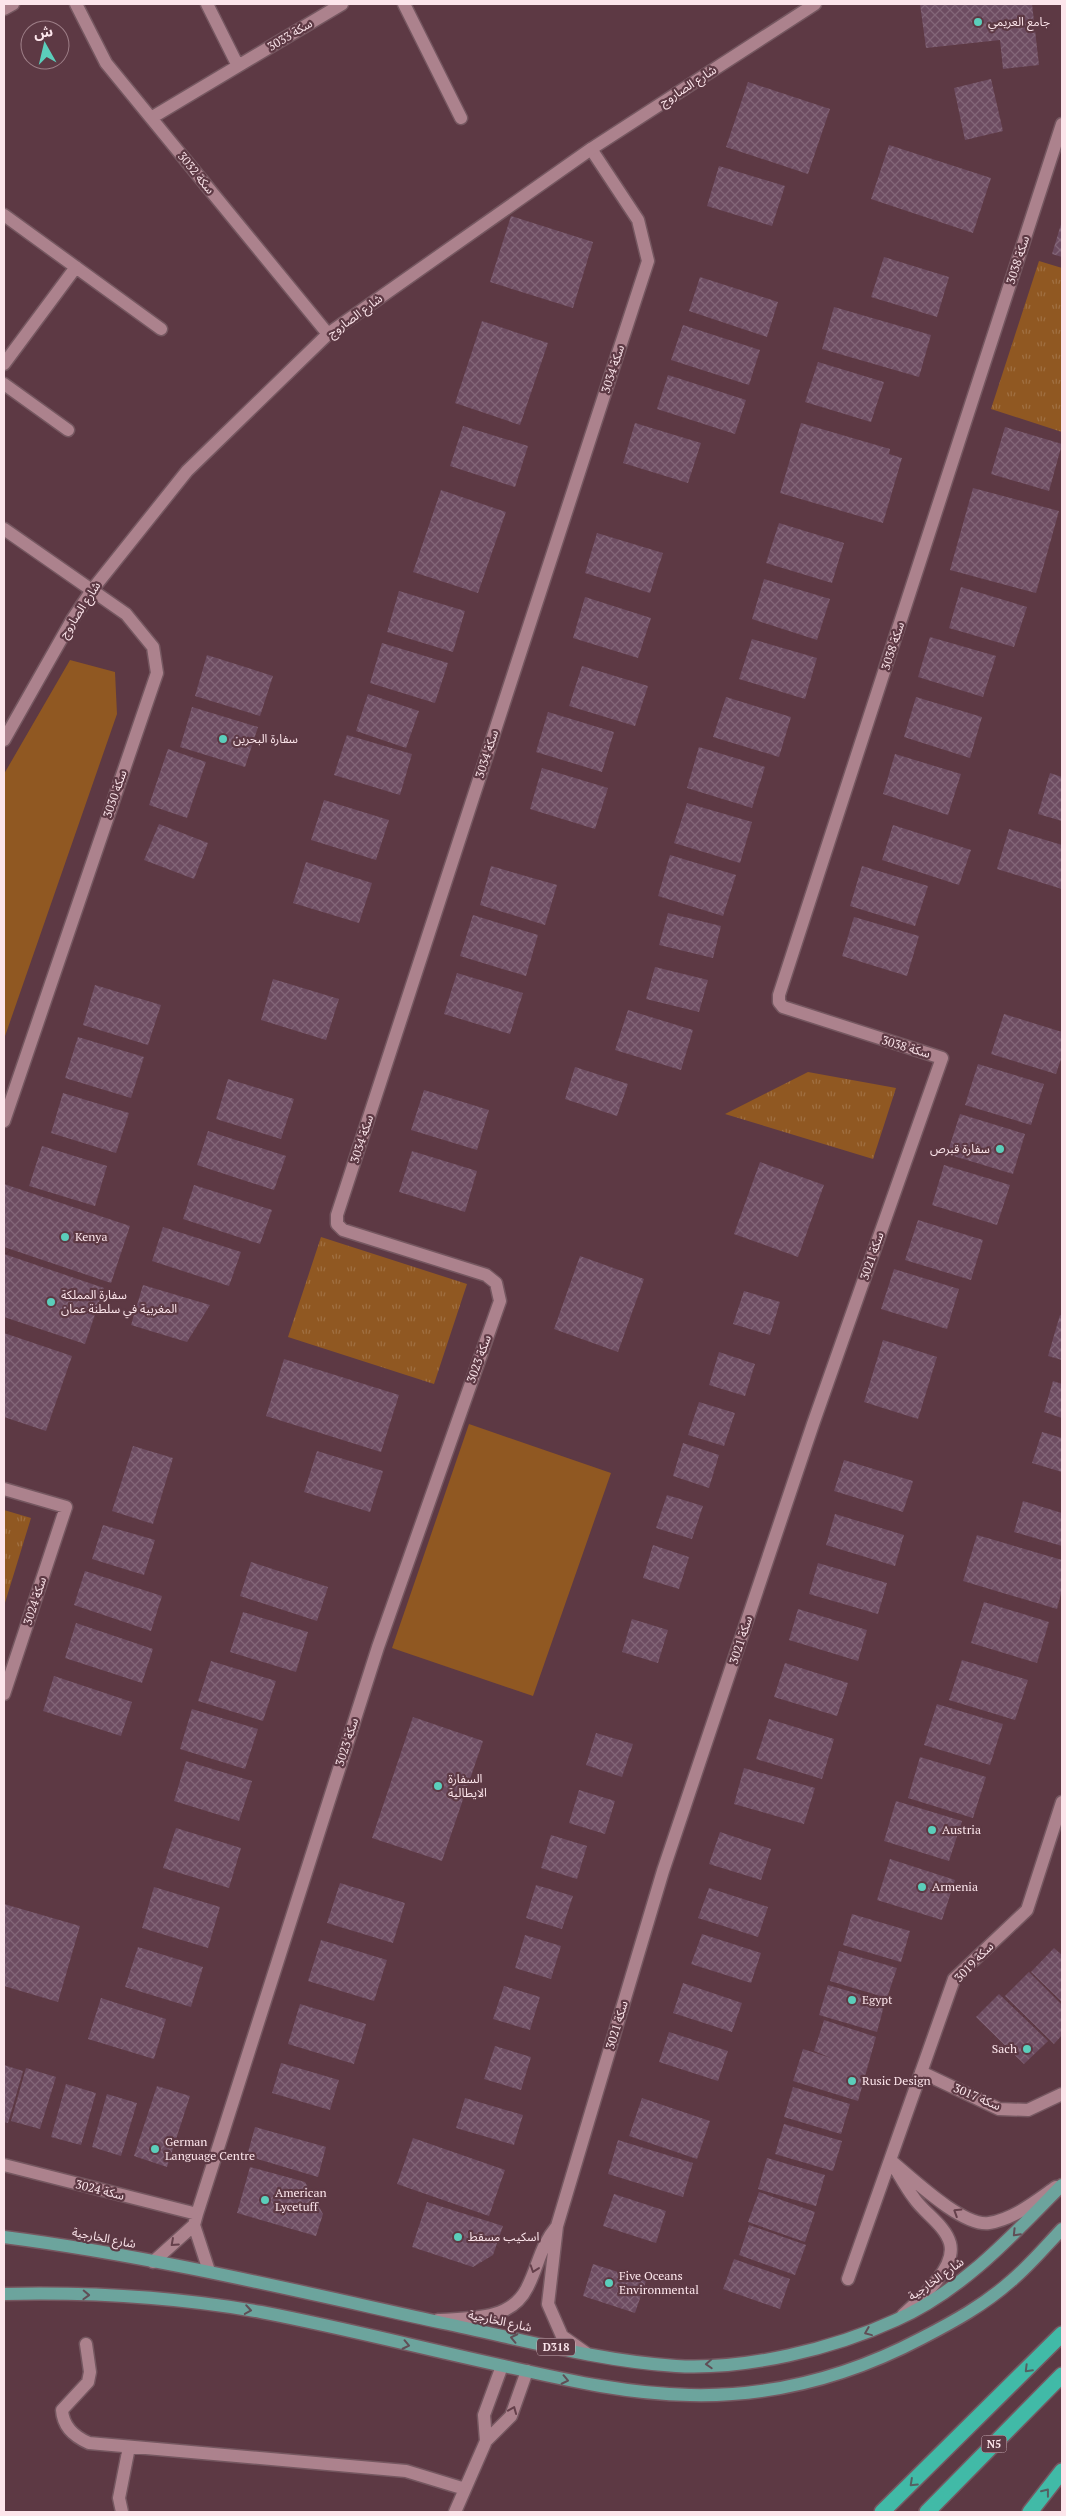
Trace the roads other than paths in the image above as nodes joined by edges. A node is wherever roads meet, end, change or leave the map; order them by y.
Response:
1 (13, 4) edge
2 (76, 4) edge
3 (207, 4) edge
4 (342, 4) edge
5 (404, 4) edge
6 (814, 4) edge
7 (4, 9) edge
8 (238, 66) junction
9 (151, 118) junction
10 (461, 118) dead end
11 (1062, 124) edge
12 (591, 149) junction
13 (4, 215) edge
14 (76, 267) junction
15 (161, 329) dead end
16 (328, 334) junction
17 (4, 364) edge
18 (4, 384) edge
19 (68, 430) dead end
20 (4, 529) edge
21 (92, 590) junction
22 (4, 740) edge
23 (942, 1058) joint
24 (4, 1121) edge
25 (480, 1272) joint
26 (4, 1489) edge
27 (4, 1694) edge
28 (1062, 1802) edge
29 (921, 2072) junction
30 (1062, 2094) edge
31 (890, 2160) junction
32 (4, 2166) edge
33 (1062, 2184) edge
34 (196, 2219) junction
35 (557, 2226) junction
36 (1062, 2229) edge
37 (4, 2237) edge
38 (153, 2262) junction
39 (209, 2271) junction
40 (848, 2279) dead end
41 (38, 2293) junction
42 (4, 2294) edge
43 (4, 2299) edge
44 (432, 2320) junction
45 (898, 2320) junction
46 (1062, 2334) edge
47 (86, 2344) dead end
48 (586, 2354) junction
49 (502, 2366) junction
50 (526, 2371) junction
51 (1062, 2375) edge
52 (486, 2441) junction
53 (128, 2447) junction
54 (1062, 2471) edge
55 (465, 2489) junction
56 (122, 2512) edge
57 (454, 2512) edge
58 (882, 2512) edge
59 (927, 2512) edge
60 (1030, 2512) edge

1 - 7 street
2 - 9 street, سكة 3032
3 - 8 street
4 - 8 street, سكة 3033
5 - 10 street
6 - 12 street, شارع الصاروج
8 - 9 street, سكة 3033
9 - 16 street, سكة 3032
11 - 23 street, سكة 3038
12 - 16 street, شارع الصاروج
12 - 25 street, سكة 3034
13 - 14 street
14 - 15 street
14 - 17 street
16 - 21 street, شارع الصاروج
18 - 19 street
20 - 21 street, سكة 3030
21 - 22 street, شارع الصاروج
21 - 24 street, سكة 3030
23 - 35 street, سكة 3021
25 - 34 street, سكة 3023
26 - 27 street, سكة 3024
28 - 29 street, سكة 3019
29 - 30 street, سكة 3017
29 - 31 street, سكة 3019
33 -> 31 street
31 - 40 street, سكة 3019
31 - 45 street
32 - 34 street, سكة 3024
33 -> 45 main road, شارع الخارجية / D318
34 -> 38 street, سكة 3023
34 - 39 street
35 -> 44 street, سكة 3021
35 - 48 street, سكة 3021
50 -> 36 main road, D318
37 - 38 main road, شارع الخارجية / D318
38 - 39 main road, شارع الخارجية / D318
39 - 44 main road, شارع الخارجية / D318
41 - 42 main road, D318
41 - 43 main road
41 -> 49 main road, D318
48 -> 44 main road, شارع الخارجية / D318
45 -> 48 main road, شارع الخارجية / D318
46 -> 58 highway
47 - 53 street
49 - 50 main road, D318
49 - 52 street
52 -> 50 street
51 - 59 highway, N5
52 - 55 street
53 - 55 street
53 - 56 street
60 -> 54 highway
55 - 57 street

